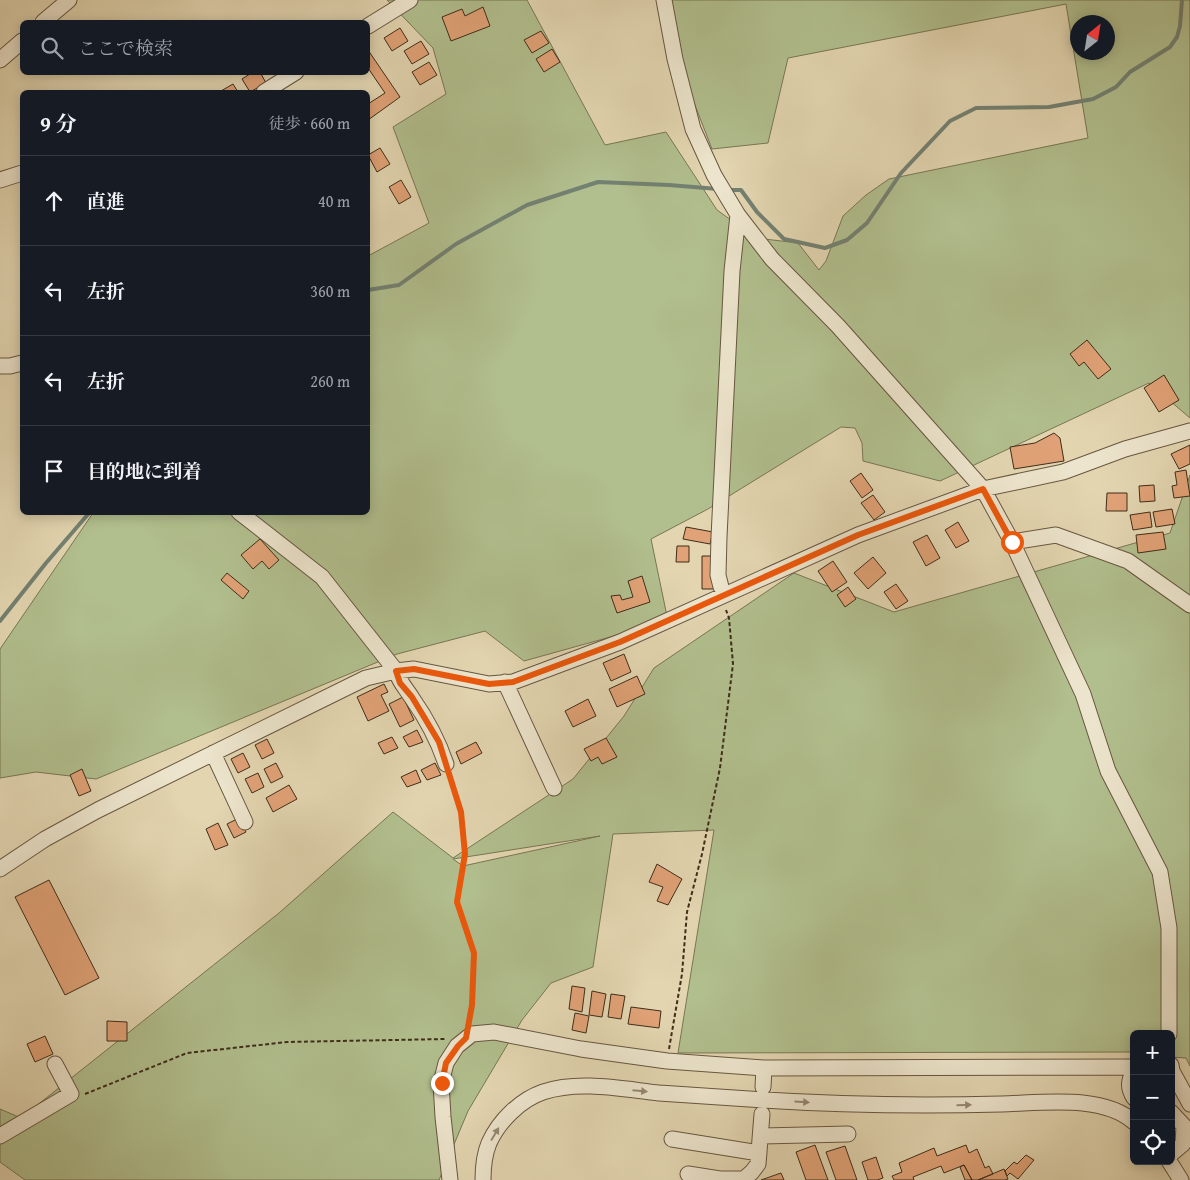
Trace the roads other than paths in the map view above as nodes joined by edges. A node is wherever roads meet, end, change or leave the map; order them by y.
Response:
1 (69, 0) edge
2 (410, 0) edge
3 (664, 0) edge
4 (45, 20) edge
5 (370, 25) edge
6 (20, 42) edge
7 (0, 60) edge
8 (291, 75) edge
9 (267, 90) edge
10 (20, 173) edge
11 (0, 180) edge
12 (738, 215) junction
13 (20, 364) edge
14 (0, 366) edge
15 (1190, 430) edge
16 (983, 489) junction
17 (243, 515) edge
18 (1012, 542) junction
19 (721, 587) road end
20 (1190, 605) edge
21 (396, 671) junction
22 (505, 682) junction
23 (213, 754) junction
24 (446, 764) road end
25 (554, 788) dead end
26 (245, 822) dead end
27 (0, 869) edge
28 (1169, 1030) edge
29 (56, 1064) dead end
30 (1130, 1067) edge
31 (764, 1068) junction
32 (1173, 1075) edge
33 (763, 1088) dead end
34 (1190, 1104) edge
35 (762, 1114) dead end
36 (1175, 1116) edge
37 (1132, 1120) edge
38 (848, 1134) dead end
39 (0, 1136) edge
40 (761, 1136) junction
41 (672, 1139) dead end
42 (1175, 1151) edge
43 (759, 1153) junction
44 (1172, 1165) edge
45 (688, 1174) dead end
46 (450, 1180) edge
47 (483, 1180) edge
48 (1181, 1180) edge

1 - 4 street
2 - 5 street
3 - 12 street
6 - 7 street
8 - 9 street
10 - 11 street
12 - 16 street
12 - 19 street
13 - 14 street
15 - 16 street
16 - 18 street
16 - 22 street
17 - 21 street
18 - 20 street
18 - 28 street
21 - 22 street
21 - 23 street
21 - 24 street
22 - 25 street
23 - 26 street
23 - 27 street
29 - 39 street
30 - 31 street
31 - 33 street
31 - 46 street
32 - 34 street
35 - 40 street
36 - 42 street
47 -> 37 street
38 - 40 street
40 - 43 street
41 - 43 street
43 - 45 street
44 - 48 street

